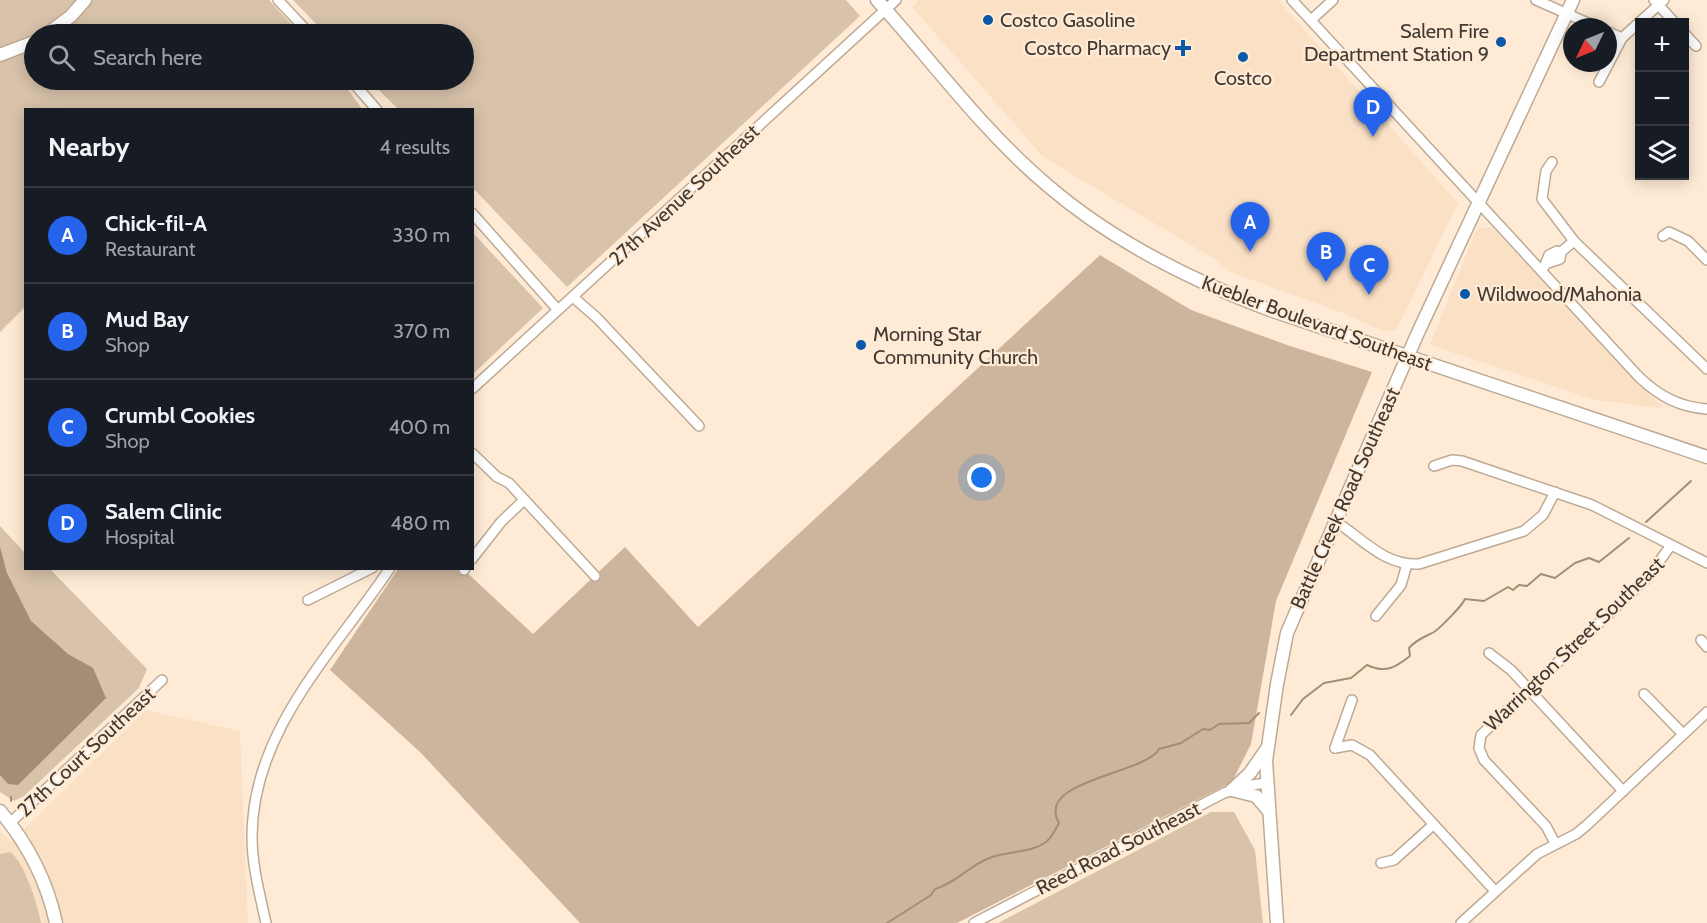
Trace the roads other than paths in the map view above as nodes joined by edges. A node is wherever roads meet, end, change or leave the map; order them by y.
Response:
1 (85, 0) edge
2 (278, 0) edge
3 (877, 0) edge
4 (896, 0) edge
5 (1292, 0) edge
6 (1333, 0) edge
7 (1536, 0) edge
8 (1573, 0) edge
9 (1659, 2) edge
10 (886, 10) junction
11 (1566, 14) junction
12 (1576, 18) edge
13 (1671, 18) edge
14 (1311, 20) junction
15 (60, 24) edge
16 (301, 24) edge
17 (1617, 36) edge
18 (1622, 38) junction
19 (1689, 38) edge
20 (24, 46) edge
21 (1696, 46) dead end
22 (0, 55) edge
23 (1599, 82) dead end
24 (359, 90) edge
25 (374, 108) edge
26 (1552, 162) dead end
27 (1478, 202) junction
28 (474, 215) edge
29 (1663, 236) dead end
30 (1574, 241) junction
31 (1707, 260) edge
32 (1544, 267) junction
33 (573, 297) junction
34 (558, 310) junction
35 (1408, 357) junction
36 (1707, 369) edge
37 (474, 387) edge
38 (1707, 409) edge
39 (699, 426) dead end
40 (474, 455) edge
41 (1707, 457) edge
42 (1434, 466) dead end
43 (1555, 492) junction
44 (524, 500) junction
45 (1335, 521) junction
46 (1671, 545) junction
47 (474, 556) edge
48 (1707, 563) edge
49 (1407, 564) junction
50 (368, 570) edge
51 (389, 570) edge
52 (595, 576) dead end
53 (308, 600) dead end
54 (1376, 616) dead end
55 (1490, 653) dead end
56 (162, 680) dead end
57 (1529, 688) junction
58 (1644, 694) dead end
59 (1352, 700) dead end
60 (1707, 712) edge
61 (1683, 734) junction
62 (1267, 748) junction
63 (1266, 783) junction
64 (1232, 790) junction
65 (1623, 791) junction
66 (0, 811) edge
67 (1269, 811) junction
68 (10, 823) junction
69 (1434, 825) junction
70 (1555, 843) junction
71 (1381, 863) dead end
72 (1495, 891) junction
73 (56, 923) edge
74 (266, 923) edge
75 (974, 923) edge
76 (1277, 923) edge
77 (1461, 923) edge

1 - 15 main road
2 - 16 street
3 - 10 main road, Kuebler Boulevard Southeast
4 - 10 street, 27th Avenue Southeast
5 - 14 street
6 - 14 street
7 - 11 street
8 - 11 main road, Battle Creek Road Southeast
9 - 13 street
9 - 18 street
10 - 33 street, 27th Avenue Southeast
10 - 35 main road, Kuebler Boulevard Southeast
11 - 12 street
11 - 27 main road, Battle Creek Road Southeast
14 - 27 street
17 - 18 street
18 - 23 street
19 - 21 street
20 - 22 main road
24 - 25 street
26 - 30 street
27 - 32 street
27 - 35 main road, Battle Creek Road Southeast
28 - 34 street
29 - 31 street
30 - 32 street
30 - 36 street
32 - 38 street
33 - 34 street, 27th Avenue Southeast
33 - 39 street
34 - 37 street, 27th Avenue Southeast
35 - 41 main road, Kuebler Boulevard Southeast
35 - 45 main road, Battle Creek Road Southeast
40 - 44 street
42 - 43 street
43 - 46 street
43 - 49 street
44 - 47 street
44 - 52 street
45 - 49 street
45 - 62 main road, Battle Creek Road Southeast
46 - 48 street
46 - 57 street, Warrington Street Southeast
49 - 54 street
50 - 53 street
51 - 74 street
55 - 57 street
56 - 68 street, 27th Court Southeast
57 - 65 street
57 - 70 street, Warrington Street Southeast
58 - 61 street
59 - 69 street
60 - 61 street
61 - 65 street
62 - 63 main road, Battle Creek Road Southeast
62 - 64 main road
63 - 64 street, Reed Road Southeast
63 - 67 main road, Battle Creek Road Southeast
64 - 67 main road
64 - 75 street, Reed Road Southeast
65 - 70 street
66 - 68 main road
67 - 76 main road, Battle Creek Road Southeast
68 - 73 main road
69 - 71 street
69 - 72 street
70 - 72 street
72 - 77 street

